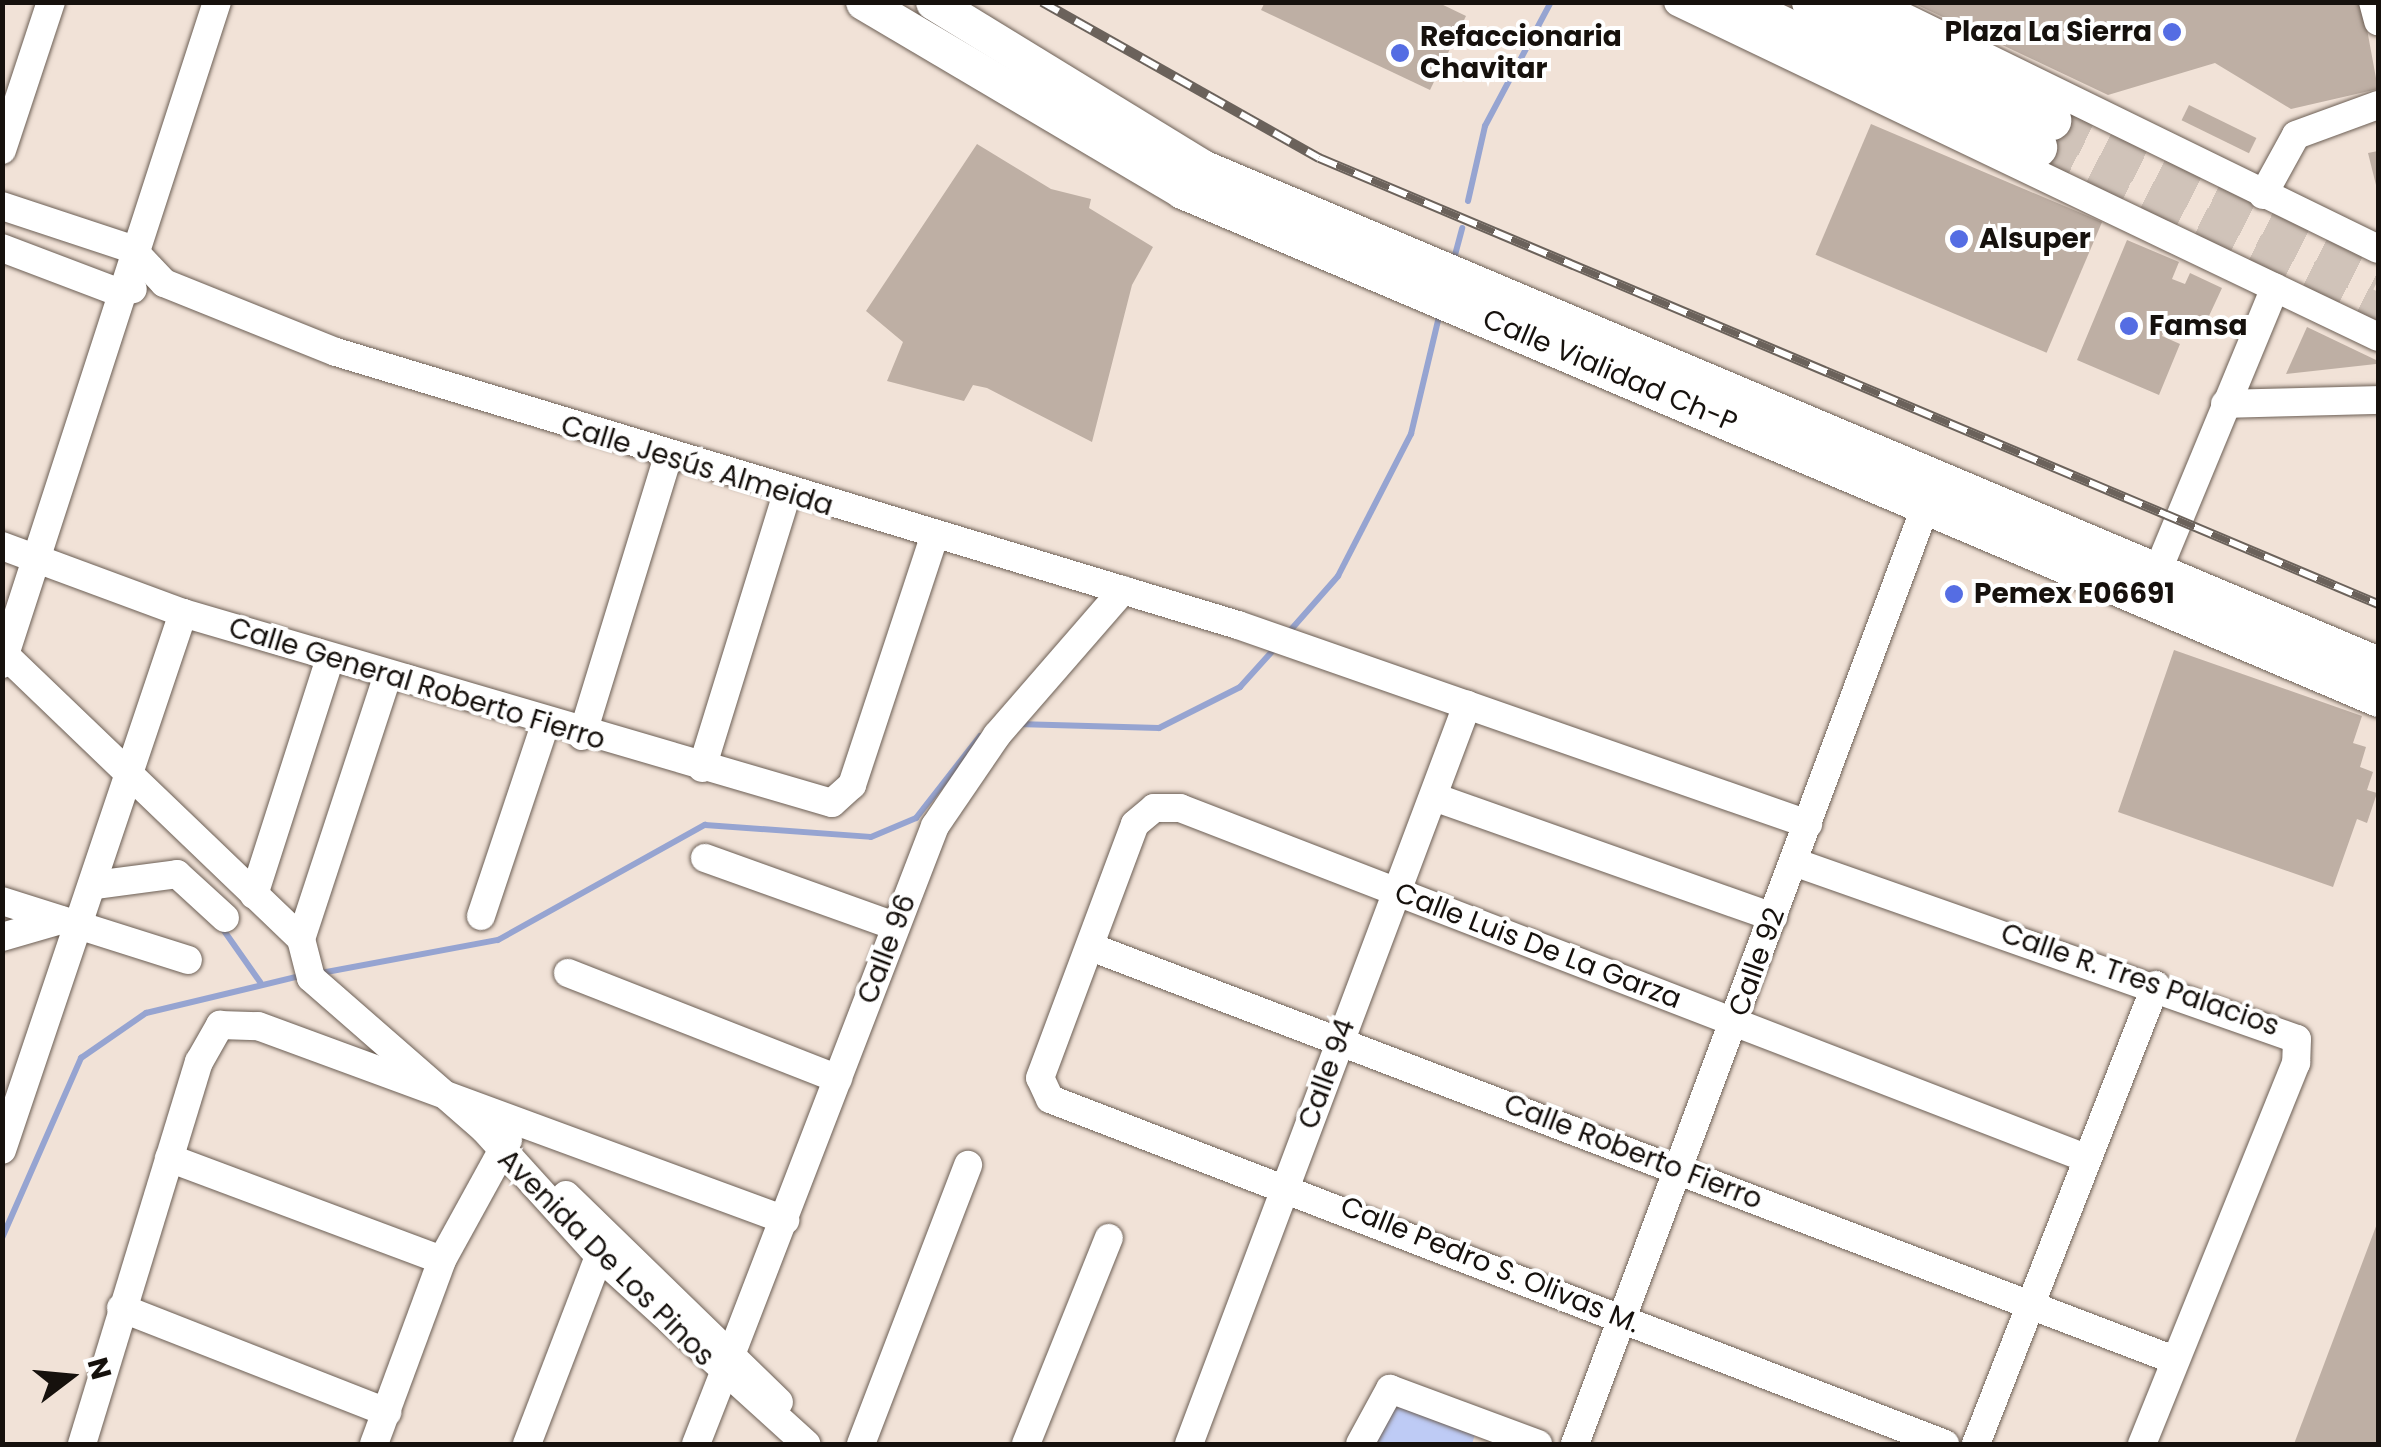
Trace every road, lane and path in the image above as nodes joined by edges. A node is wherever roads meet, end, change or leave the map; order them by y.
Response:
1 (50, 2) edge
2 (217, 2) edge
3 (862, 2) edge
4 (934, 2) edge
5 (1678, 2) edge
6 (1731, 2) edge
7 (1812, 2) edge
8 (1873, 2) edge
9 (2373, 2) edge
10 (2378, 21) edge
11 (2378, 105) edge
12 (2, 150) edge
13 (2263, 195) junction
14 (2, 206) edge
15 (2, 248) edge
16 (132, 249) junction
17 (2378, 249) edge
18 (164, 283) junction
19 (2276, 288) junction
20 (118, 292) junction
21 (2378, 337) edge
22 (2378, 380) edge
23 (2348, 400) junction
24 (2378, 400) edge
25 (2225, 404) junction
26 (667, 459) junction
27 (1932, 491) junction
28 (787, 494) junction
29 (935, 534) junction
30 (2, 546) edge
31 (38, 558) junction
32 (2152, 584) junction
33 (1123, 590) junction
34 (183, 613) junction
35 (3, 657) edge
36 (330, 658) junction
37 (2378, 664) edge
38 (388, 675) junction
39 (2378, 698) edge
40 (1467, 705) junction
41 (546, 725) junction
42 (582, 736) junction
43 (702, 768) junction
44 (132, 773) junction
45 (1434, 797) junction
46 (1808, 824) junction
47 (705, 858) dead end
48 (1794, 862) junction
49 (95, 884) junction
50 (1394, 893) junction
51 (254, 895) junction
52 (2, 901) edge
53 (481, 916) dead end
54 (1773, 917) junction
55 (225, 918) dead end
56 (71, 923) junction
57 (895, 926) junction
58 (2, 938) edge
59 (301, 939) junction
60 (1091, 947) junction
61 (188, 960) dead end
62 (568, 973) dead end
63 (2156, 986) junction
64 (1735, 1021) junction
65 (1339, 1042) junction
66 (838, 1079) junction
67 (455, 1103) junction
68 (502, 1137) junction
69 (2, 1150) edge
70 (170, 1158) junction
71 (2088, 1159) junction
72 (968, 1166) dead end
73 (1680, 1170) junction
74 (1286, 1184) junction
75 (785, 1220) junction
76 (1110, 1238) dead end
77 (599, 1256) junction
78 (442, 1260) junction
79 (2031, 1305) junction
80 (121, 1308) junction
81 (1625, 1318) junction
82 (2174, 1360) junction
83 (727, 1365) junction
84 (387, 1412) junction
85 (82, 1444) edge
86 (374, 1444) edge
87 (527, 1444) edge
88 (696, 1444) edge
89 (809, 1444) edge
90 (861, 1444) edge
91 (1026, 1444) edge
92 (1189, 1444) edge
93 (1360, 1444) edge
94 (1538, 1444) edge
95 (1575, 1444) edge
96 (1945, 1444) edge
97 (1976, 1444) edge
98 (2142, 1444) edge

1 - 12 street
2 - 16 street
3 - 27 main road, Calle Vialidad Ch-P
4 - 27 main road, Calle Vialidad Ch-P
5 - 19 street
6 - 7 highway
8 - 13 street
9 - 10 street
11 - 13 street
13 - 17 street
14 - 16 street, Calle Jesús Almeida
15 - 20 street
16 - 18 street, Calle Jesús Almeida
16 - 20 street
18 - 20 street
18 - 26 street, Calle Jesús Almeida
19 - 21 street
19 - 25 street
20 - 31 street
22 - 23 street
23 - 24 street
23 - 25 street
25 - 32 street
26 - 28 street, Calle Jesús Almeida
26 - 42 street
27 - 32 main road, Calle Vialidad Ch-P
27 - 46 street, Calle 92
28 - 29 street, Calle Jesús Almeida
28 - 43 street
29 - 33 street, Calle Jesús Almeida
29 - 43 street, Calle General Roberto Fierro
30 - 31 street, Calle General Roberto Fierro
31 - 34 street, Calle General Roberto Fierro
31 - 35 street
32 - 37 main road, Calle Vialidad Ch-P
32 - 39 main road, Calle Vialidad Ch-P
33 - 40 street, Calle Jesús Almeida
33 - 57 street, Calle 96
34 - 36 street, Calle General Roberto Fierro
34 - 44 street
35 - 44 street
36 - 38 street, Calle General Roberto Fierro
36 - 51 street
38 - 41 street, Calle General Roberto Fierro
38 - 59 street
40 - 45 street, Calle 94
40 - 46 street
41 - 42 street, Calle General Roberto Fierro
41 - 53 street
42 - 43 street, Calle General Roberto Fierro
44 - 49 street
44 - 51 street
45 - 50 street, Calle 94
45 - 54 street
46 - 48 street, Calle 92
47 - 57 street
48 - 54 street, Calle 92
48 - 63 street, Calle R. Tres Palacios
49 - 55 street
49 - 56 street
50 - 60 street, Calle Luis De La Garza
50 - 64 street, Calle Luis De La Garza
50 - 65 street, Calle 94
51 - 59 street
52 - 56 street
54 - 64 street, Calle 92
56 - 58 street
56 - 61 street
56 - 69 street
57 - 66 street, Calle 96
59 - 67 street
60 - 65 street, Calle Roberto Fierro
60 - 74 street, Calle Pedro S. Olivas M.
62 - 66 street
63 - 71 street
63 - 82 street, Calle R. Tres Palacios
64 - 71 street, Calle Luis De La Garza
64 - 73 street, Calle 92
65 - 73 street, Calle Roberto Fierro
65 - 74 street, Calle 94
66 - 75 street, Calle 96
67 - 68 street
67 - 70 street
68 - 75 street
68 - 77 street, Avenida De Los Pinos
68 - 78 street
68 - 83 street, Avenida De Los Pinos
70 - 78 street
70 - 80 street
71 - 79 street
72 - 90 street
73 - 79 street, Calle Roberto Fierro
73 - 81 street, Calle 92
74 - 81 street, Calle Pedro S. Olivas M.
74 - 92 street, Calle 94
75 - 83 street, Calle 96
76 - 91 street
77 - 83 street, Avenida De Los Pinos
77 - 87 street
78 - 84 street
79 - 82 street, Calle Roberto Fierro
79 - 97 street
80 - 84 street
80 - 85 street
81 - 95 street, Calle 92
81 - 96 street, Calle Pedro S. Olivas M.
82 - 98 street, Calle R. Tres Palacios
83 - 88 street, Calle 96
83 - 89 street, Avenida De Los Pinos
84 - 86 street
93 - 94 street

